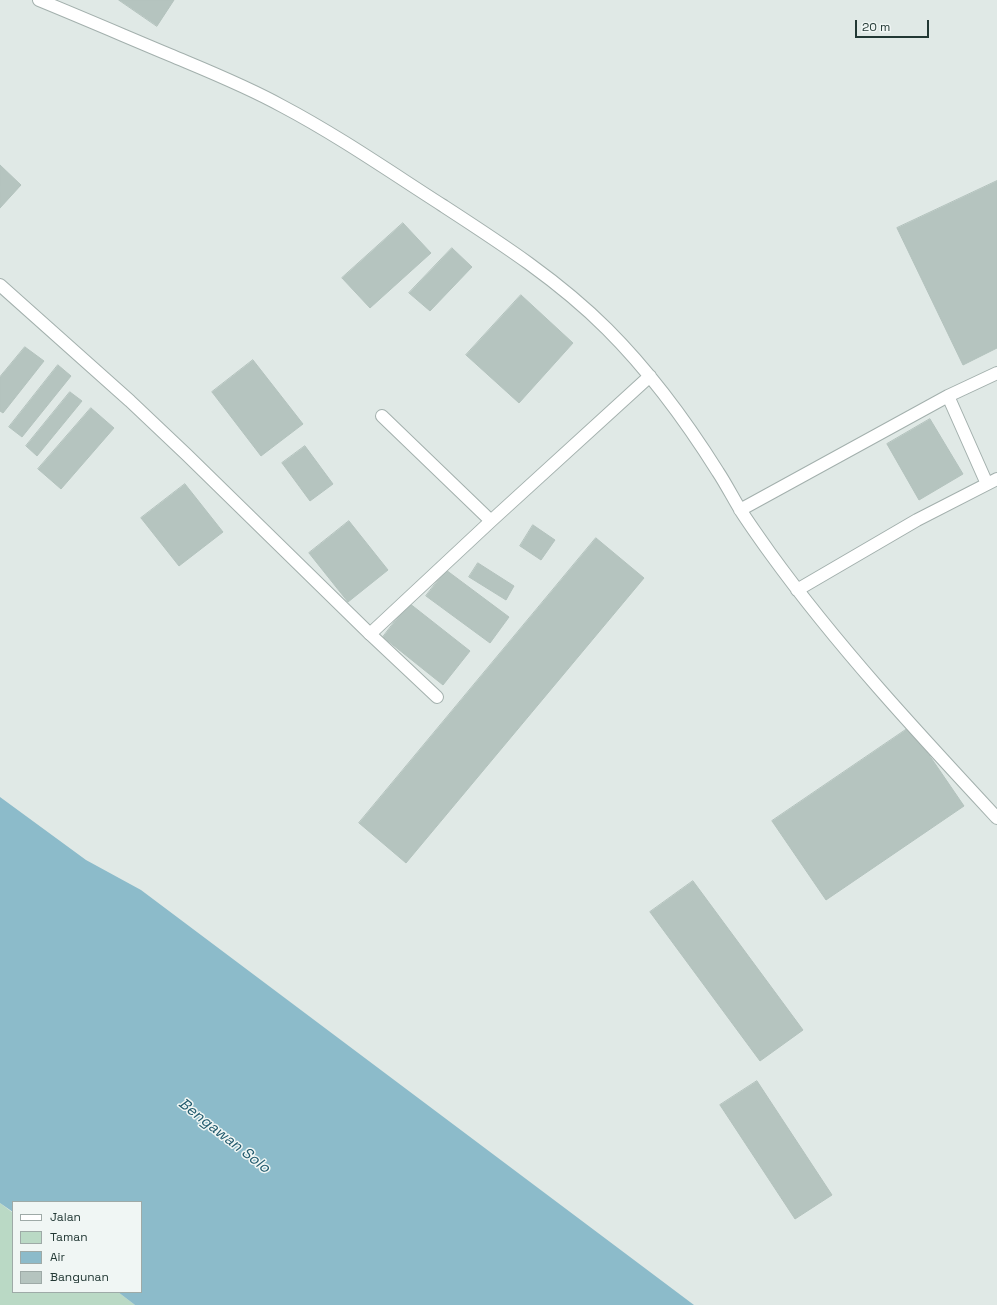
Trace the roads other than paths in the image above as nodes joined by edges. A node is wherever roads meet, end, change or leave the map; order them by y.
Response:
1 (39, 0) edge
2 (0, 285) edge
3 (997, 373) edge
4 (650, 376) junction
5 (948, 396) junction
6 (382, 416) dead end
7 (992, 481) edge
8 (740, 510) junction
9 (491, 521) junction
10 (797, 590) junction
11 (370, 634) junction
12 (437, 697) dead end
13 (997, 818) edge

1 - 4 street
2 - 11 street
3 - 5 street
4 - 8 street
4 - 9 street
5 - 7 street
5 - 8 street
6 - 9 street
7 - 10 street
8 - 10 street
9 - 11 street
10 - 13 street
11 - 12 street

